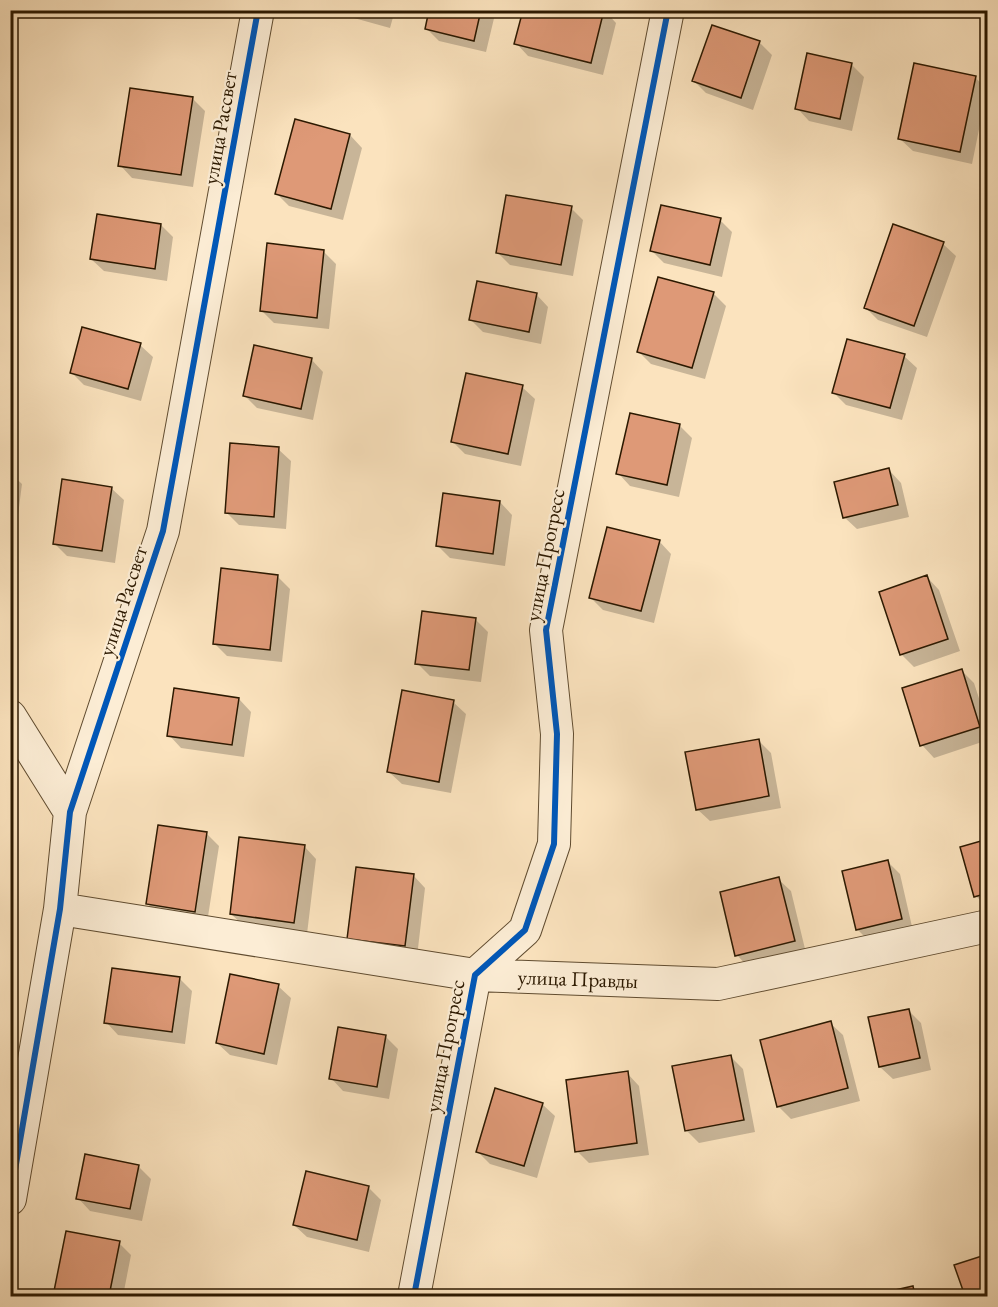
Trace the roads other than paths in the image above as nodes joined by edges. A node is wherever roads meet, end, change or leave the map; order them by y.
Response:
1 (258, 10) edge
2 (668, 10) edge
3 (10, 717) edge
4 (70, 812) junction
5 (60, 909) junction
6 (987, 926) edge
7 (475, 975) junction
8 (10, 1199) edge
9 (414, 1296) edge

1 - 4 street, улица Рассвет
2 - 7 street, улица Прогресс
3 - 4 street
4 - 5 street, улица Рассвет
5 - 7 street, улица Правды
5 - 8 street, улица Рассвет
6 - 7 street, улица Правды
7 - 9 street, улица Прогресс

